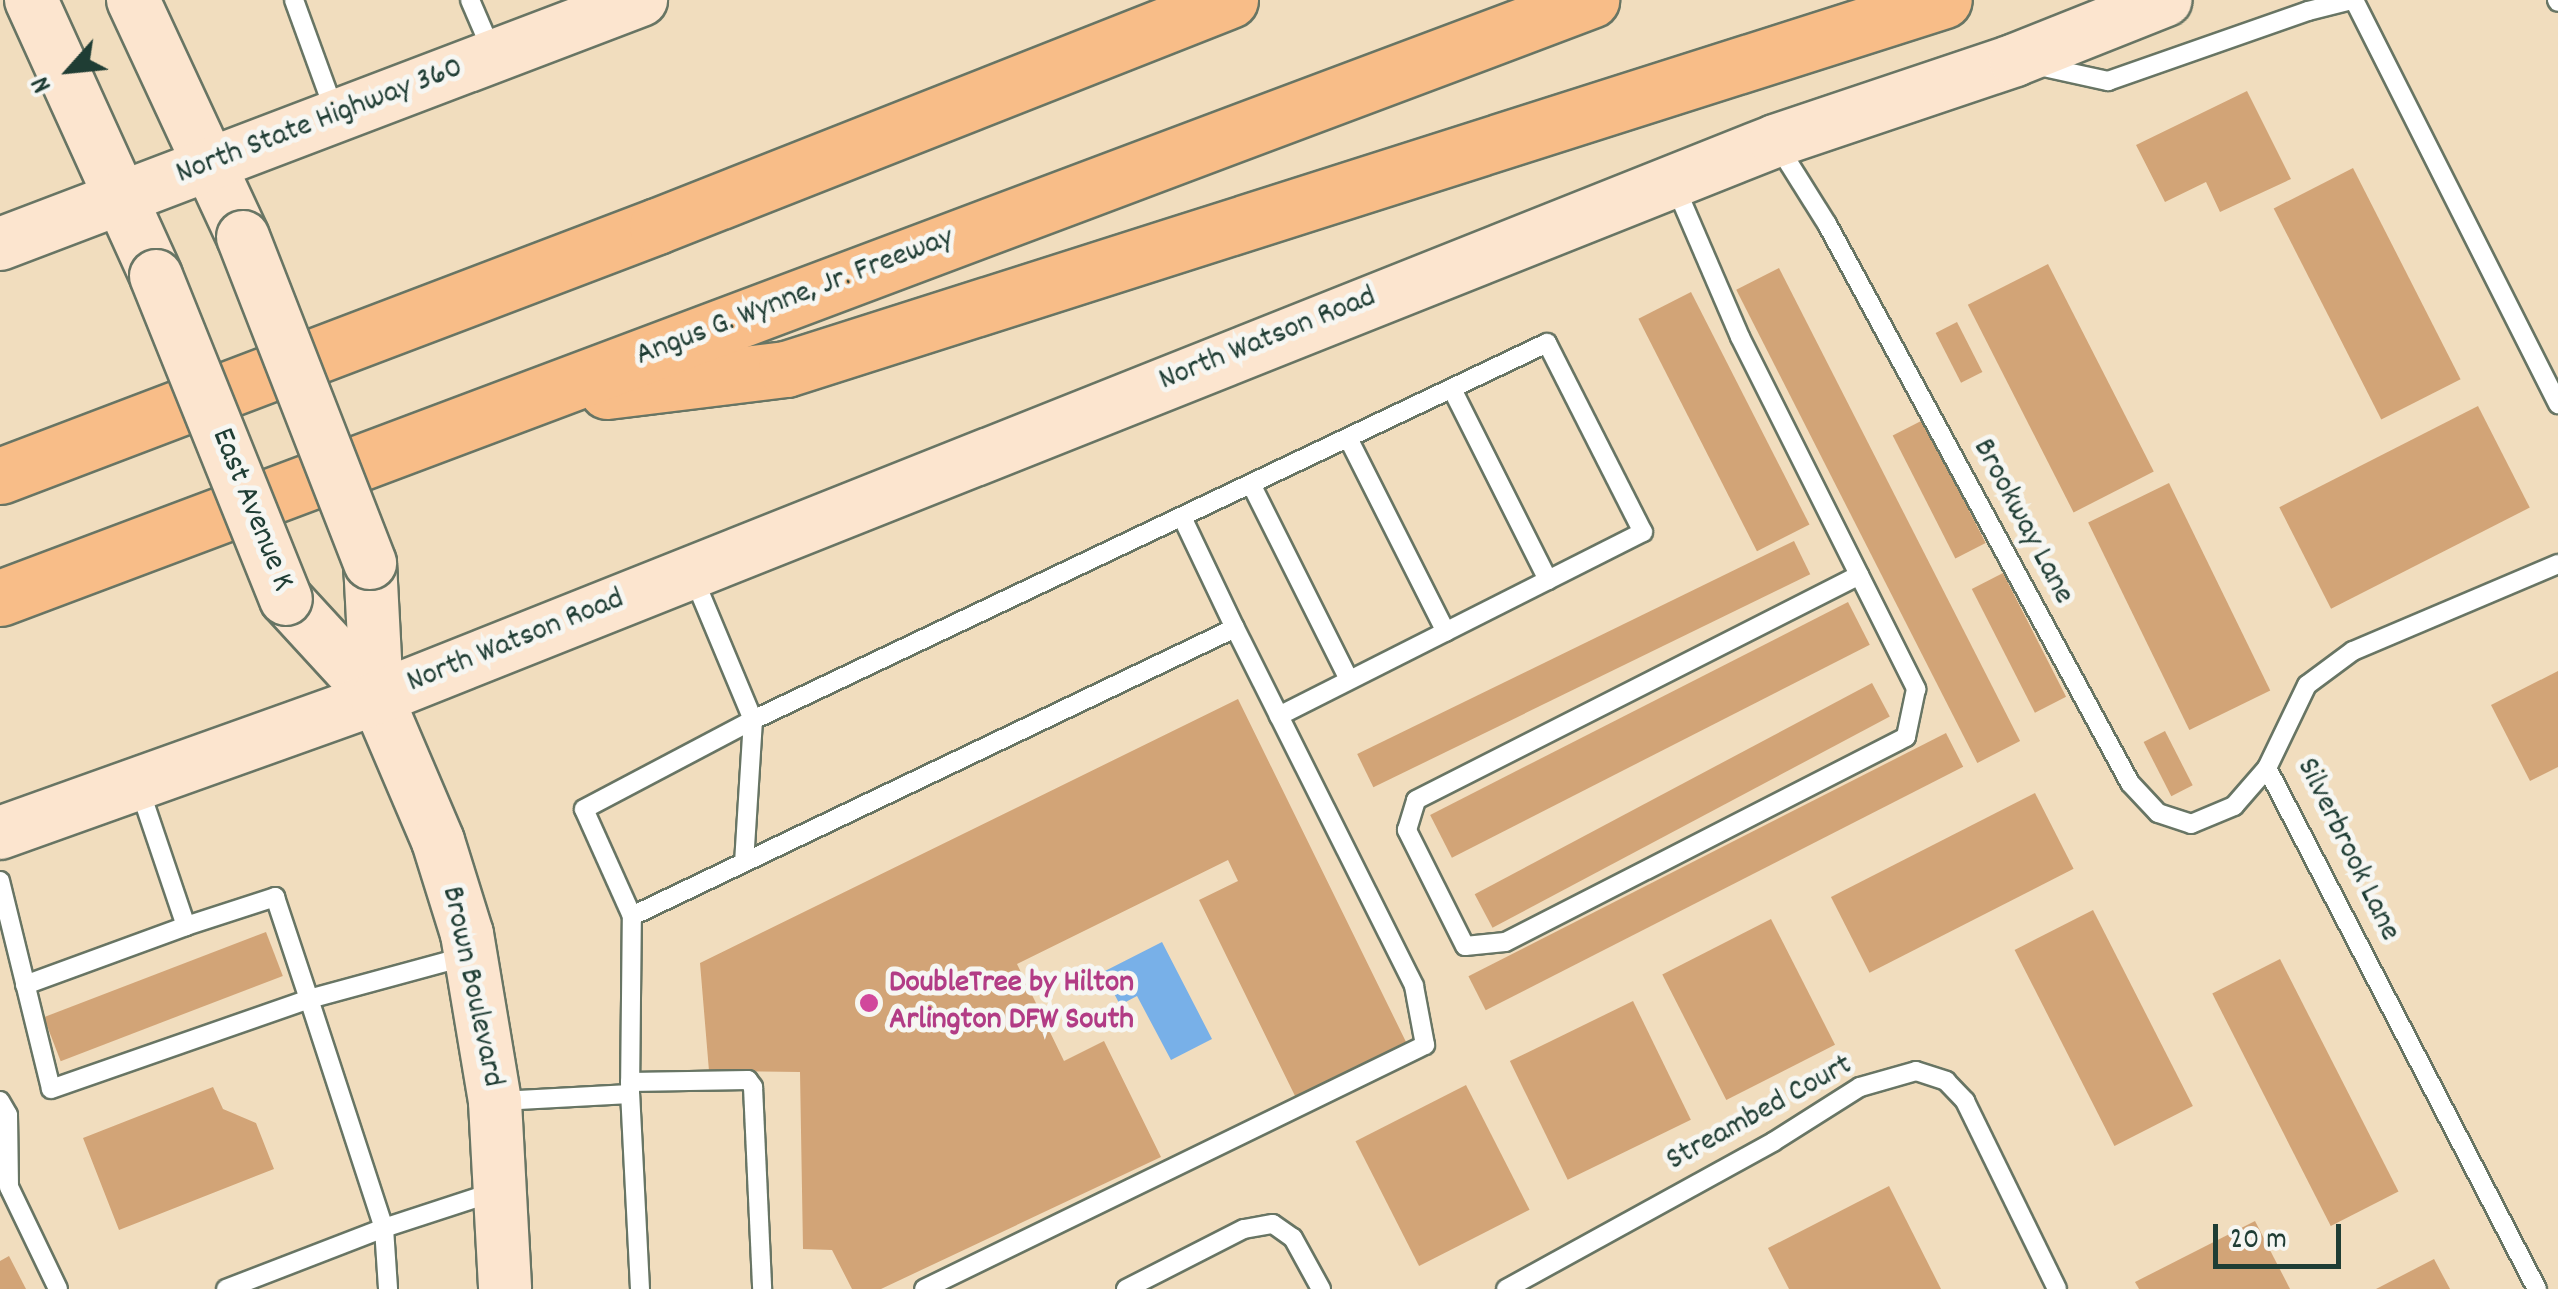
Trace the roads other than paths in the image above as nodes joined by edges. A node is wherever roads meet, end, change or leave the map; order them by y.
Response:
1 (31, 0) edge
2 (134, 0) edge
3 (294, 0) edge
4 (470, 0) edge
5 (1150, 0) edge
6 (1230, 0) edge
7 (1590, 0) edge
8 (1944, 0) edge
9 (2166, 0) edge
10 (2353, 0) edge
11 (609, 6) edge
12 (1106, 46) junction
13 (494, 56) junction
14 (2014, 60) junction
15 (336, 116) junction
16 (1775, 141) junction
17 (209, 164) junction
18 (1672, 181) junction
19 (120, 198) junction
20 (0, 244) edge
21 (1452, 389) junction
22 (520, 401) junction
23 (2558, 404) edge
24 (1348, 438) junction
25 (0, 476) edge
26 (1251, 484) junction
27 (1182, 517) junction
28 (2558, 564) edge
29 (691, 572) junction
30 (1859, 575) junction
31 (1548, 580) junction
32 (0, 598) edge
33 (1235, 628) junction
34 (1446, 632) junction
35 (1349, 680) junction
36 (377, 698) junction
37 (1279, 716) junction
38 (753, 720) junction
39 (2267, 768) junction
40 (137, 783) junction
41 (0, 833) edge
42 (744, 862) junction
43 (0, 881) edge
44 (632, 916) junction
45 (186, 926) junction
46 (470, 955) junction
47 (26, 985) junction
48 (309, 999) junction
49 (630, 1088) junction
50 (0, 1102) edge
51 (495, 1102) junction
52 (501, 1190) junction
53 (384, 1228) junction
54 (58, 1289) edge
55 (226, 1289) edge
56 (388, 1289) edge
57 (505, 1289) edge
58 (640, 1289) edge
59 (762, 1289) edge
60 (924, 1289) edge
61 (1126, 1289) edge
62 (1321, 1289) edge
63 (1506, 1289) edge
64 (2056, 1289) edge
65 (2537, 1289) edge

1 - 19 main road, East Avenue K
2 - 17 main road
3 - 15 lane
4 - 13 lane
5 - 12 highway
6 - 12 highway
7 - 22 highway, Angus G. Wynne, Jr. Freeway
8 - 22 highway
9 - 14 main road, North Watson Road
10 - 14 lane
10 - 23 lane
11 - 13 main road, North State Highway 360
12 - 25 highway
13 - 15 main road, North State Highway 360
14 - 16 main road, North Watson Road
15 - 17 main road, North State Highway 360
16 - 18 main road, North Watson Road
16 - 39 lane, Brookway Lane
17 - 19 main road, North State Highway 360
17 - 36 main road, bridge
18 - 29 main road, North Watson Road
18 - 30 lane
19 - 20 main road, North State Highway 360
19 - 36 main road, East Avenue K, bridge
21 - 24 lane
21 - 31 lane
21 - 31 lane
22 - 32 highway, Angus G. Wynne, Jr. Freeway
24 - 26 lane
24 - 34 lane
26 - 27 lane
26 - 35 lane
27 - 33 lane
27 - 38 lane
28 - 39 lane, Silverbrook Lane
29 - 36 main road, North Watson Road
29 - 38 lane
30 - 30 lane
31 - 34 lane
33 - 37 lane
33 - 42 lane
34 - 35 lane
35 - 37 lane
36 - 40 main road
36 - 46 main road, Brown Boulevard
37 - 60 lane
38 - 42 lane
38 - 44 lane
39 - 65 lane, Silverbrook Lane
40 - 41 main road
40 - 45 lane
42 - 44 lane
43 - 47 lane
44 - 49 lane
45 - 47 lane
45 - 48 lane
46 - 48 lane
46 - 51 main road, Brown Boulevard
47 - 48 lane
48 - 53 lane
49 - 51 lane
49 - 58 lane
49 - 59 lane
50 - 54 lane
51 - 52 main road, Brown Boulevard
52 - 53 lane
52 - 57 main road, Brown Boulevard
53 - 55 lane
53 - 56 lane
61 - 62 lane
63 - 64 lane, Streambed Court

